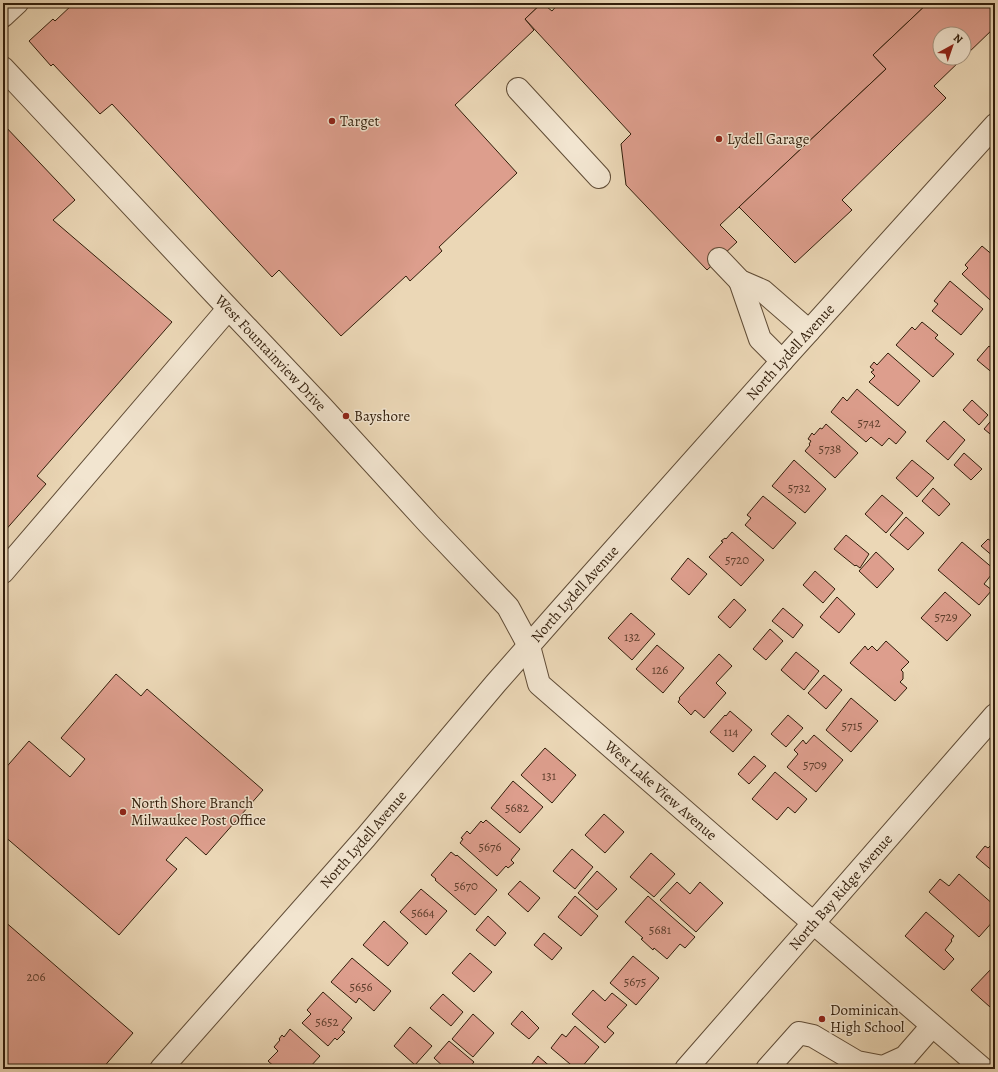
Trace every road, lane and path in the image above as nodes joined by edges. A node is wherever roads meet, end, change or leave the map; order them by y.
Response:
1 (17, 3) edge
2 (3, 16) edge
3 (3, 68) edge
4 (518, 89) dead end
5 (995, 125) edge
6 (599, 177) dead end
7 (718, 259) dead end
8 (740, 281) junction
9 (228, 309) junction
10 (809, 331) junction
11 (782, 361) junction
12 (3, 572) edge
13 (529, 646) junction
14 (995, 715) edge
15 (813, 924) junction
16 (932, 1026) junction
17 (161, 1069) edge
18 (686, 1069) edge
19 (767, 1069) edge
20 (983, 1069) edge

1 - 2 street
3 - 9 street, West Fountainview Drive
4 - 6 street
5 - 10 street, North Lydell Avenue
7 - 8 street
8 - 10 street
8 - 11 street
9 - 12 street
9 - 13 street, West Fountainview Drive
10 - 11 street, North Lydell Avenue
11 - 13 street, North Lydell Avenue
13 - 15 street, West Lake View Avenue
13 - 17 street, North Lydell Avenue
14 - 15 street, North Bay Ridge Avenue
15 - 16 street, West Lake View Avenue
15 - 18 street, North Bay Ridge Avenue
16 - 19 street
16 - 20 street, West Lake View Avenue

